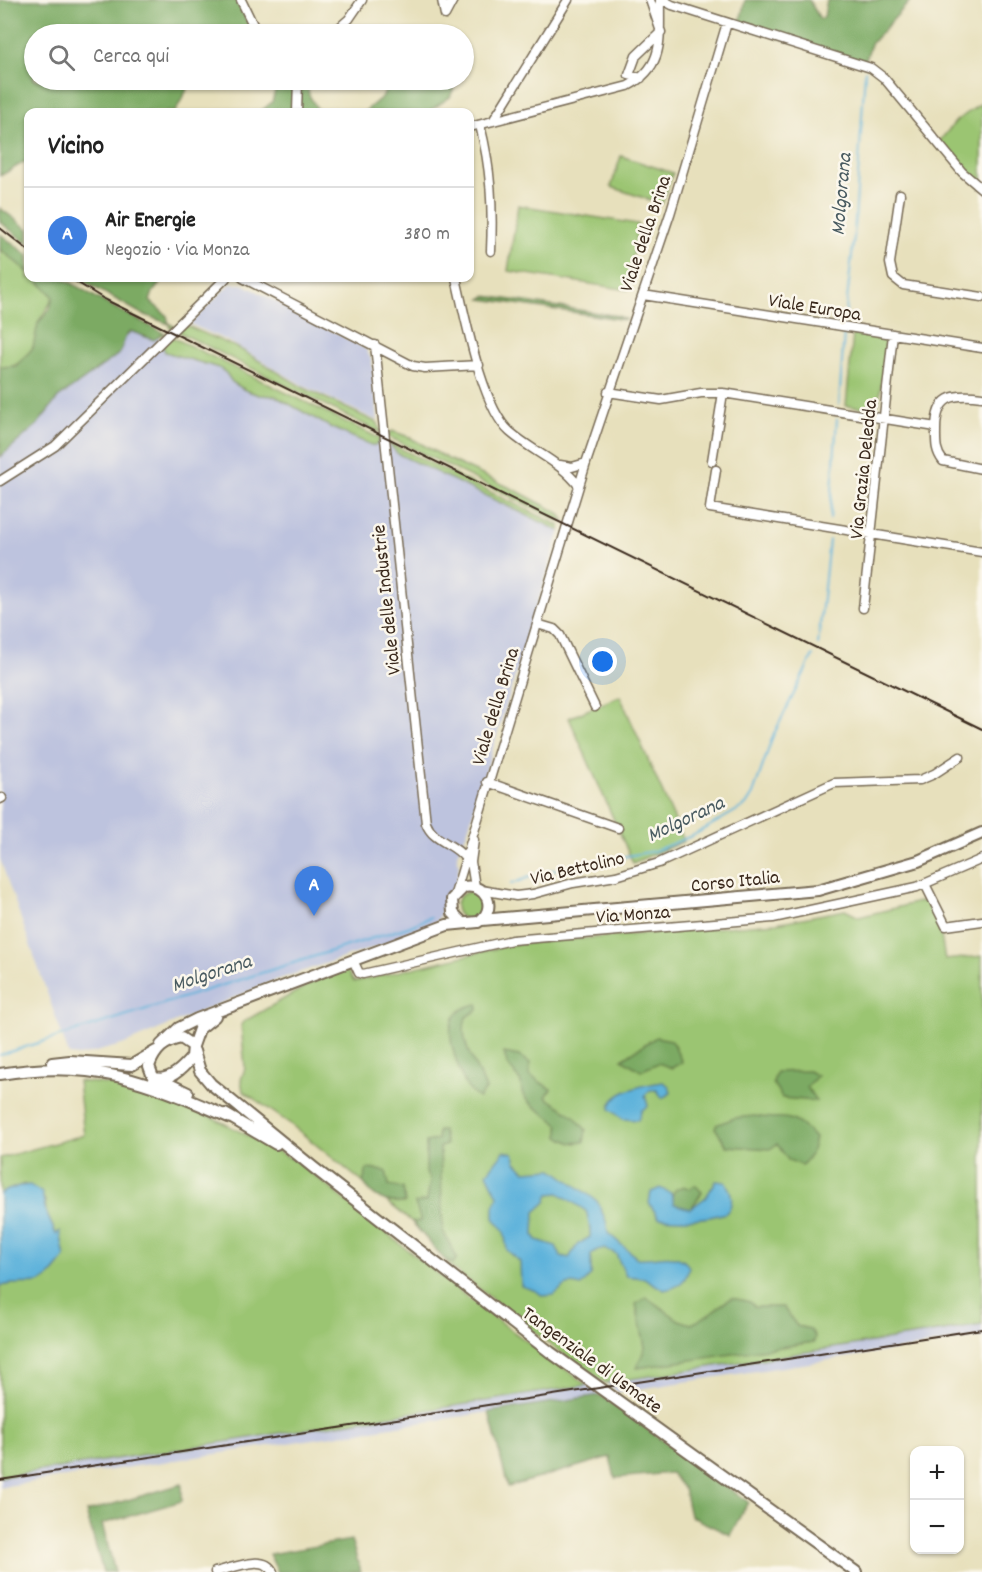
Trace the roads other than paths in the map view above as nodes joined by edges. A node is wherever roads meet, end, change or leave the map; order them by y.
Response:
1 (241, 0) edge
2 (362, 0) edge
3 (442, 0) edge
4 (453, 0) edge
5 (568, 0) edge
6 (650, 0) edge
7 (661, 0) edge
8 (728, 23) junction
9 (253, 24) edge
10 (343, 24) edge
11 (661, 32) junction
12 (641, 78) junction
13 (298, 90) edge
14 (297, 108) edge
15 (493, 121) junction
16 (480, 124) junction
17 (474, 126) edge
18 (982, 189) edge
19 (900, 194) dead end
20 (491, 251) dead end
21 (222, 282) edge
22 (253, 282) edge
23 (457, 282) edge
24 (643, 295) junction
25 (982, 297) edge
26 (893, 334) junction
27 (375, 345) junction
28 (982, 348) edge
29 (479, 365) junction
30 (608, 393) junction
31 (723, 393) junction
32 (982, 397) edge
33 (884, 418) junction
34 (936, 427) junction
35 (586, 463) junction
36 (560, 465) junction
37 (982, 469) edge
38 (0, 481) edge
39 (579, 486) junction
40 (871, 535) junction
41 (982, 552) edge
42 (863, 608) dead end
43 (537, 624) junction
44 (595, 707) dead end
45 (960, 756) dead end
46 (487, 782) junction
47 (476, 820) junction
48 (618, 828) dead end
49 (982, 833) edge
50 (446, 844) junction
51 (467, 847) junction
52 (982, 859) edge
53 (468, 860) junction
54 (925, 884) junction
55 (478, 889) junction
56 (500, 892) junction
57 (453, 899) junction
58 (489, 904) junction
59 (519, 915) junction
60 (482, 920) junction
61 (982, 921) edge
62 (463, 923) junction
63 (428, 934) junction
64 (353, 960) junction
65 (224, 1009) junction
66 (159, 1048) junction
67 (193, 1048) junction
68 (92, 1071) junction
69 (14, 1072) junction
70 (0, 1074) edge
71 (157, 1078) junction
72 (231, 1118) junction
73 (314, 1168) junction
74 (215, 1572) edge
75 (273, 1572) edge
76 (856, 1572) edge

1 - 9 street
2 - 10 street
3 - 4 street
5 - 15 street
6 - 11 street
7 - 8 street
7 - 11 street
8 - 18 street
8 - 24 street, Viale della Brina
11 - 12 street
11 - 12 street
12 - 15 street
13 - 14 street
15 - 16 street
16 - 17 street
16 - 20 street
19 - 25 street
21 - 38 street
22 - 27 street
23 - 29 street
24 - 26 street, Viale Europa
24 - 30 street, Viale della Brina
26 - 28 street, Viale Europa
26 - 33 street, Via Grazia Deledda
27 - 29 street
27 - 50 street, Viale delle Industrie
29 - 36 street
30 - 31 street
30 - 35 street, Viale della Brina
31 - 33 street
31 - 40 street
32 - 34 street
33 - 34 street
33 - 40 street, Via Grazia Deledda
34 - 37 street
35 - 36 street
35 - 39 street, Viale della Brina
36 - 39 street
39 - 43 street, Viale della Brina
40 - 41 street
40 - 42 street, Via Grazia Deledda
43 - 44 street
43 - 46 street, Viale della Brina
45 - 56 street, Via Bettolino
46 - 47 street, Viale della Brina
46 - 48 street
47 - 51 street, Viale della Brina
47 - 53 street, Viale della Brina
49 - 59 main road, Corso Italia
50 - 51 street
50 - 53 street, Viale delle Industrie
51 - 53 street, Viale della Brina
52 - 54 street, Via Monza
53 - 55 street, Viale della Brina
53 - 57 street, Viale della Brina
54 - 61 street
54 - 64 street, Via Monza
55 - 56 street, Via Bettolino
55 - 57 main road
55 - 58 main road
56 - 58 street
57 - 62 main road
57 - 63 main road
58 - 59 main road
58 - 60 main road
59 - 60 main road, Corso Italia
60 - 62 main road
62 - 63 main road
63 - 64 main road
64 - 65 main road
65 - 66 main road
65 - 67 main road
66 - 67 main road
66 - 69 main road
66 - 71 main road
67 - 71 main road
67 - 73 main road
68 - 69 main road
68 - 71 main road
68 - 72 main road
69 - 70 main road
71 - 72 main road
72 - 73 main road
73 - 76 main road, Tangenziale di Usmate
74 - 75 street

